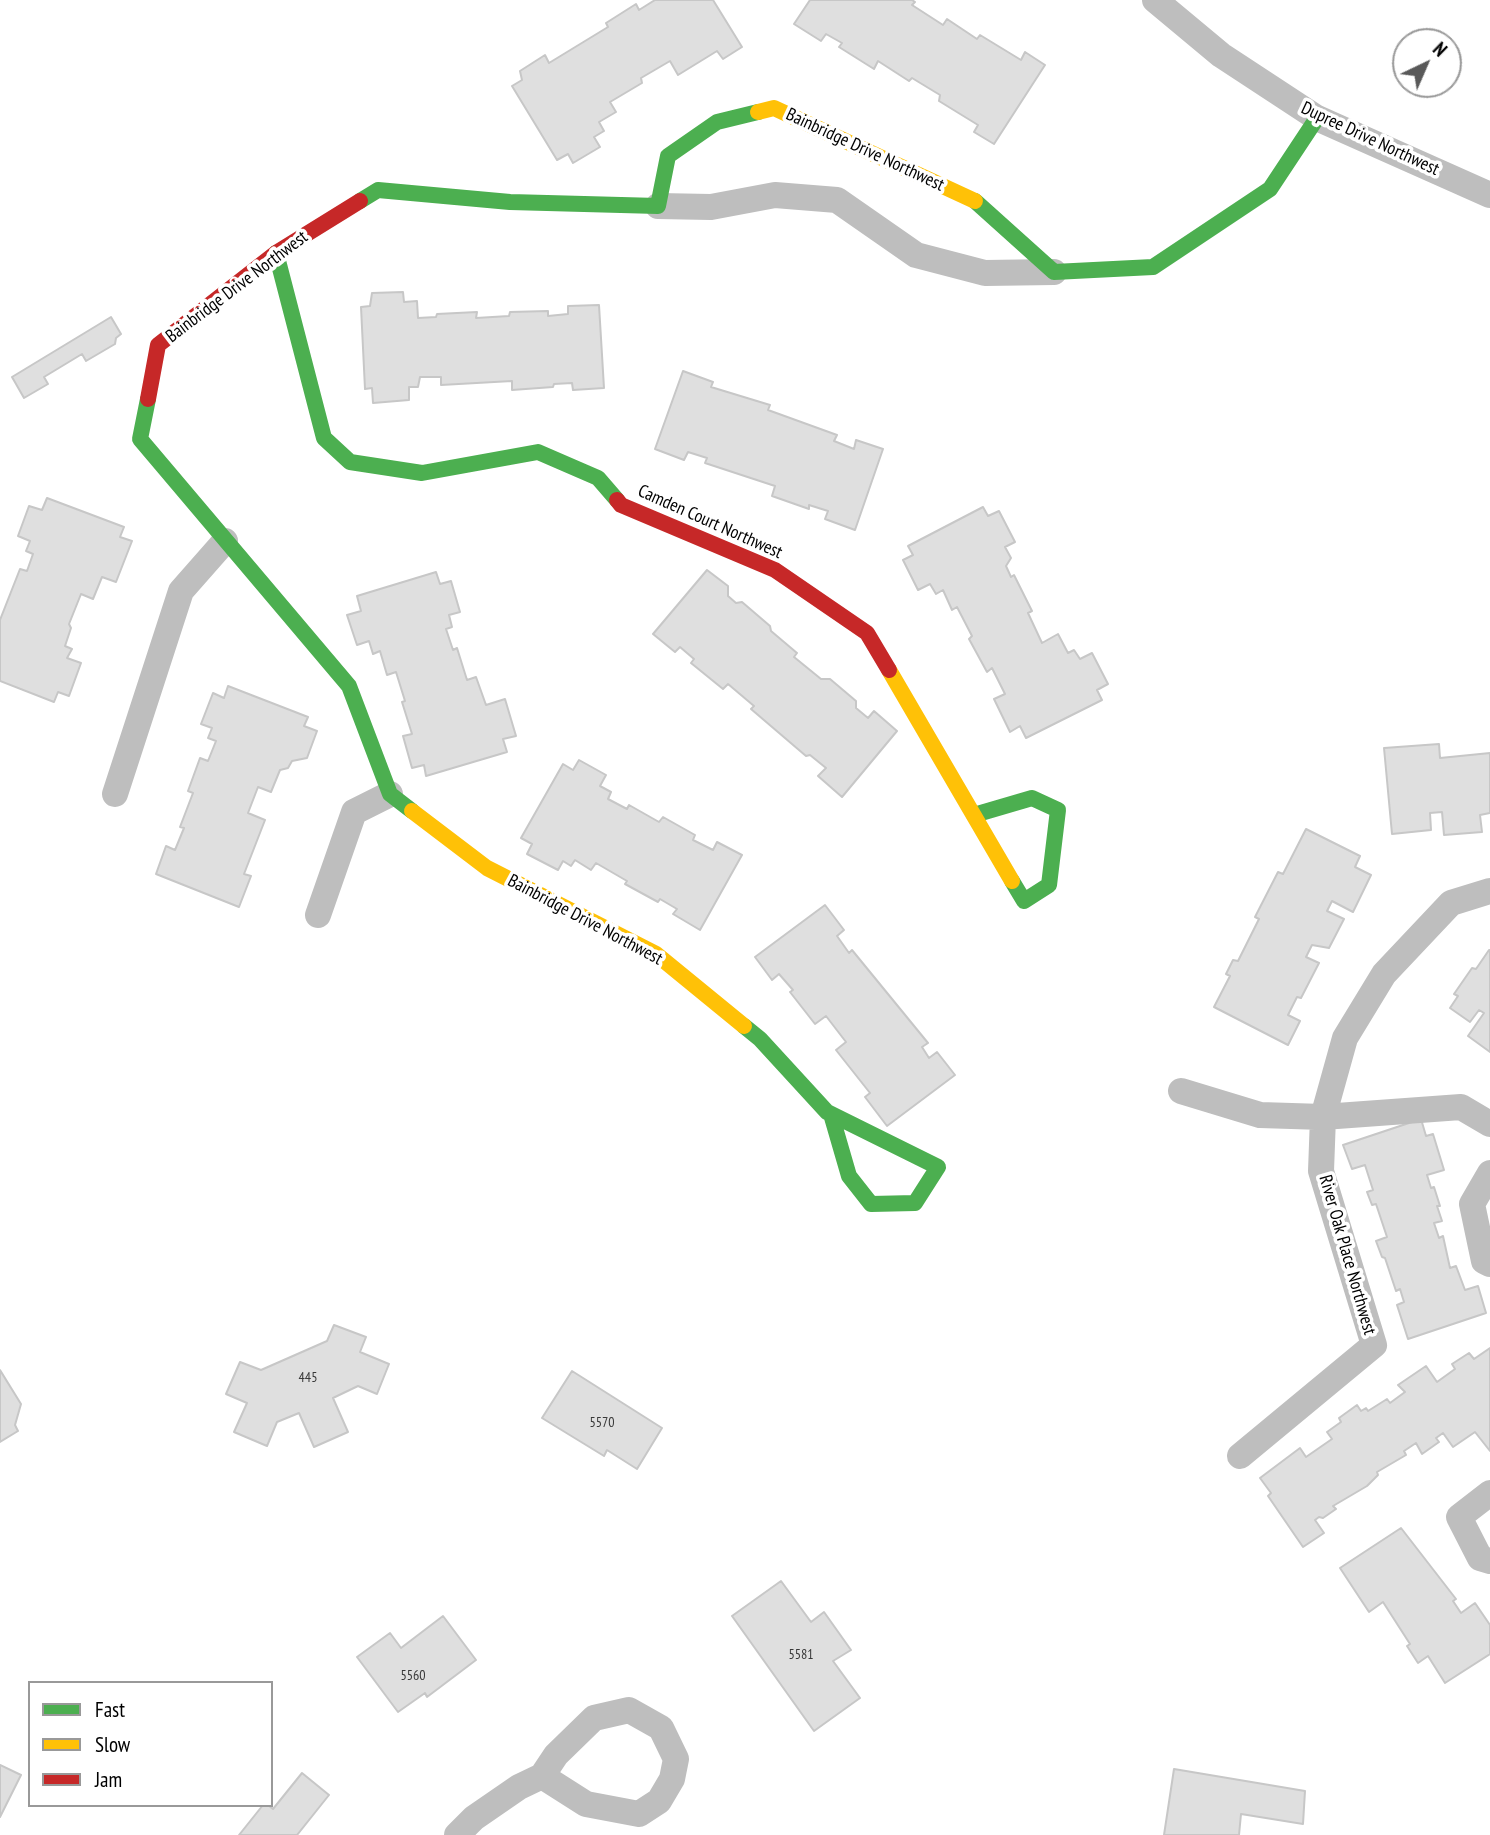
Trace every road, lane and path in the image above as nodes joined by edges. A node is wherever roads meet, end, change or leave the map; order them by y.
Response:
1 (1155, 0) edge
2 (1317, 118) junction
3 (1490, 195) edge
4 (658, 206) junction
5 (276, 253) junction
6 (1054, 272) junction
7 (225, 541) junction
8 (115, 794) dead end
9 (390, 794) junction
10 (974, 816) junction
11 (1490, 891) edge
12 (318, 915) dead end
13 (1181, 1091) dead end
14 (831, 1114) junction
15 (1323, 1116) junction
16 (1490, 1124) edge
17 (1490, 1173) edge
18 (1490, 1264) edge
19 (1240, 1456) dead end
20 (1490, 1493) edge
21 (1490, 1562) edge
22 (542, 1776) junction
23 (457, 1835) edge

1 - 2 street, Dupree Drive Northwest
2 - 3 street, Dupree Drive Northwest
2 - 6 street, Bainbridge Drive Northwest
4 - 5 street, Bainbridge Drive Northwest
4 - 6 street, Bainbridge Drive Northwest
4 - 6 street, Bainbridge Drive Northwest
5 - 7 street, Bainbridge Drive Northwest
5 - 10 street, Camden Court Northwest
7 - 8 street
7 - 9 street, Bainbridge Drive Northwest
9 - 12 street
9 - 14 street, Bainbridge Drive Northwest
10 - 10 street, Camden Court Northwest
11 - 15 street, River Oak Place Northwest
13 - 15 street
14 - 14 street, Bainbridge Drive Northwest
15 - 16 street
15 - 19 street, River Oak Place Northwest
17 - 18 street
20 - 21 street
22 - 22 street
22 - 23 street

